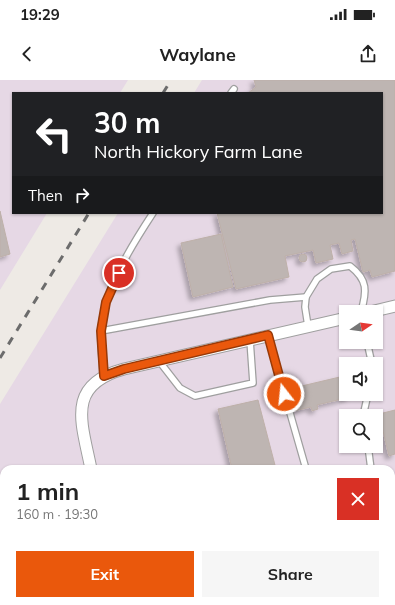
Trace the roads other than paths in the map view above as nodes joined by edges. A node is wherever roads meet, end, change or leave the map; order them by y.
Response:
1 (152, 214) edge
2 (306, 297) junction
3 (363, 305) edge
4 (395, 306) edge
5 (383, 309) edge
6 (339, 319) edge
7 (308, 326) junction
8 (101, 331) junction
9 (268, 335) junction
10 (250, 340) junction
11 (159, 361) junction
12 (104, 376) junction
13 (369, 453) edge
14 (90, 465) edge
15 (305, 465) edge
16 (371, 465) edge

1 - 8 lane
2 - 3 lane
2 - 7 lane
2 - 8 lane
4 - 5 street
6 - 7 street
7 - 9 street
8 - 12 lane
9 - 10 street
9 - 15 lane
10 - 11 street
10 - 11 lane
11 - 12 street
12 - 14 street
13 - 16 lane

